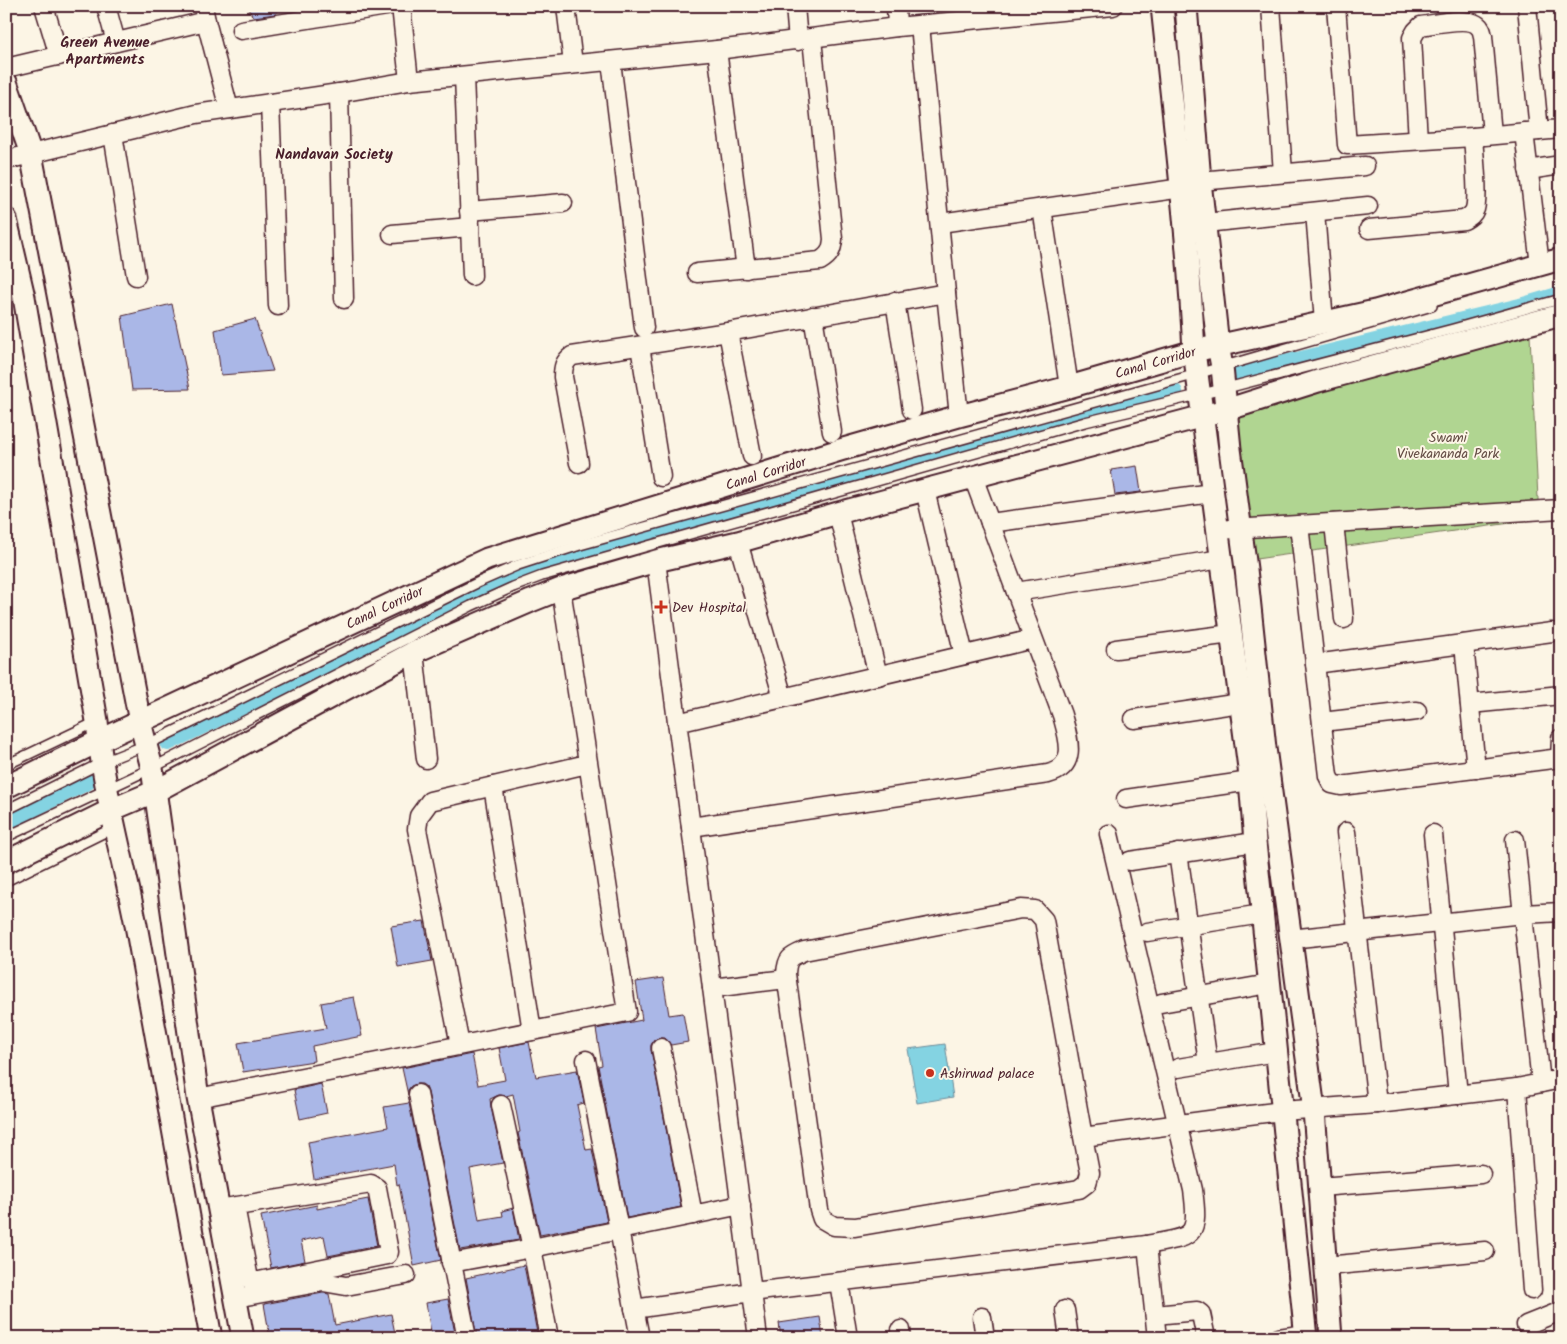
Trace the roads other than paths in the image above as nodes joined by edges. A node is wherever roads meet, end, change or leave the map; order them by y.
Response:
1 (44, 6) edge
2 (106, 6) edge
3 (387, 6) edge
4 (400, 6) edge
5 (566, 6) edge
6 (795, 6) edge
7 (896, 6) edge
8 (1113, 6) edge
9 (1162, 6) edge
10 (1186, 6) edge
11 (1271, 6) edge
12 (1336, 6) edge
13 (1527, 6) edge
14 (1069, 8) edge
15 (1002, 11) edge
16 (316, 12) edge
17 (205, 14) edge
18 (920, 25) junction
19 (897, 27) junction
20 (240, 30) dead end
21 (805, 40) junction
22 (116, 42) junction
23 (717, 50) junction
24 (59, 56) junction
25 (611, 61) junction
26 (573, 64) junction
27 (6, 68) edge
28 (464, 76) junction
29 (409, 81) junction
30 (6, 82) edge
31 (339, 93) junction
32 (270, 103) junction
33 (229, 109) junction
34 (1561, 130) edge
35 (1531, 132) junction
36 (113, 134) junction
37 (1492, 134) junction
38 (1473, 137) junction
39 (1418, 140) junction
40 (31, 154) junction
41 (6, 160) edge
42 (1561, 165) edge
43 (1365, 166) dead end
44 (1528, 170) junction
45 (1283, 173) junction
46 (1191, 184) junction
47 (563, 203) dead end
48 (1368, 206) dead end
49 (1042, 208) junction
50 (1314, 212) junction
51 (6, 218) edge
52 (470, 219) junction
53 (940, 223) junction
54 (1205, 223) junction
55 (1369, 229) dead end
56 (392, 234) dead end
57 (1561, 259) edge
58 (1540, 265) junction
59 (746, 269) junction
60 (697, 273) dead end
61 (136, 276) dead end
62 (472, 276) dead end
63 (946, 293) junction
64 (344, 299) dead end
65 (1561, 299) edge
66 (895, 301) junction
67 (1440, 304) dead end
68 (278, 306) dead end
69 (1561, 315) edge
70 (813, 316) junction
71 (1324, 322) junction
72 (644, 328) dead end
73 (728, 332) junction
74 (1218, 345) junction
75 (640, 346) junction
76 (1194, 351) junction
77 (1222, 367) junction
78 (1198, 384) junction
79 (1070, 387) junction
80 (1223, 389) junction
81 (912, 410) dead end
82 (1226, 410) junction
83 (959, 416) junction
84 (1202, 416) junction
85 (832, 432) dead end
86 (752, 456) dead end
87 (579, 463) dead end
88 (661, 477) dead end
89 (973, 477) junction
90 (925, 490) junction
91 (1212, 493) junction
92 (1561, 509) edge
93 (838, 513) junction
94 (990, 523) junction
95 (1334, 523) junction
96 (1299, 525) junction
97 (1241, 528) junction
98 (1217, 530) junction
99 (738, 542) junction
100 (1221, 559) junction
101 (656, 561) junction
102 (561, 589) junction
103 (1016, 592) junction
104 (1344, 619) dead end
105 (1552, 632) dead end
106 (1231, 634) junction
107 (1033, 639) junction
108 (1464, 644) junction
109 (1116, 649) dead end
110 (414, 652) junction
111 (964, 655) junction
112 (1315, 664) junction
113 (878, 676) junction
114 (1561, 695) edge
115 (783, 698) junction
116 (1240, 703) junction
117 (1470, 704) junction
118 (1417, 711) dead end
119 (1134, 719) dead end
120 (140, 722) junction
121 (1322, 722) junction
122 (677, 723) junction
123 (98, 731) junction
124 (1561, 738) edge
125 (146, 744) junction
126 (426, 759) dead end
127 (103, 762) junction
128 (587, 764) junction
129 (6, 765) edge
130 (152, 768) junction
131 (1476, 769) junction
132 (1250, 781) junction
133 (493, 786) junction
134 (6, 787) edge
135 (107, 789) junction
136 (156, 791) junction
137 (1126, 799) dead end
138 (6, 810) edge
139 (113, 818) junction
140 (691, 827) junction
141 (1346, 832) dead end
142 (1109, 834) dead end
143 (1433, 834) dead end
144 (6, 837) edge
145 (1515, 840) dead end
146 (1254, 842) junction
147 (1178, 853) junction
148 (1130, 861) dead end
149 (6, 862) edge
150 (6, 881) edge
151 (1561, 912) edge
152 (1262, 914) junction
153 (1523, 914) junction
154 (1441, 922) junction
155 (1189, 925) junction
156 (1147, 932) dead end
157 (1358, 932) junction
158 (1290, 939) junction
159 (786, 979) junction
160 (1269, 984) junction
161 (712, 988) junction
162 (1199, 996) junction
163 (1161, 1003) dead end
164 (532, 1031) junction
165 (460, 1045) junction
166 (661, 1048) dead end
167 (1276, 1052) junction
168 (586, 1060) dead end
169 (1208, 1062) junction
170 (1178, 1068) dead end
171 (1561, 1078) edge
172 (1541, 1083) junction
173 (1517, 1088) junction
174 (418, 1094) dead end
175 (1458, 1094) junction
176 (198, 1098) junction
177 (1377, 1104) junction
178 (501, 1105) dead end
179 (1314, 1110) junction
180 (1282, 1111) junction
181 (1177, 1124) junction
182 (1083, 1137) junction
183 (1481, 1174) dead end
184 (1320, 1187) junction
185 (741, 1205) junction
186 (227, 1207) junction
187 (693, 1215) junction
188 (619, 1230) junction
189 (1147, 1244) junction
190 (532, 1248) junction
191 (1485, 1251) dead end
192 (451, 1263) junction
193 (1326, 1266) junction
194 (406, 1275) dead end
195 (839, 1282) junction
196 (1532, 1290) dead end
197 (752, 1292) junction
198 (235, 1298) junction
199 (634, 1309) junction
200 (1065, 1310) dead end
201 (1561, 1310) edge
202 (1154, 1315) junction
203 (982, 1317) dead end
204 (1526, 1325) dead end
205 (1306, 1336) edge
206 (210, 1338) edge
207 (242, 1338) edge
208 (467, 1338) edge
209 (549, 1338) edge
210 (640, 1338) edge
211 (758, 1338) edge
212 (848, 1338) edge
213 (985, 1338) edge
214 (1069, 1338) edge
215 (1157, 1338) edge
216 (1206, 1338) edge
217 (1279, 1338) edge
218 (1331, 1338) edge

1 - 24 street
2 - 22 street
3 - 16 street
4 - 29 street
5 - 26 street
6 - 21 street
7 - 19 street
8 - 14 street
9 - 46 street
10 - 46 street
11 - 45 street
12 - 39 street
13 - 35 street
14 - 15 street
15 - 18 street
16 - 20 street
17 - 22 street
17 - 33 street
18 - 19 street
18 - 53 street
19 - 21 street
21 - 23 street
21 - 59 street
22 - 24 street
23 - 25 street
23 - 59 street
24 - 27 street
25 - 26 street
25 - 72 street
26 - 28 street
28 - 29 street
28 - 52 street
29 - 31 street
30 - 40 street
31 - 32 street
31 - 64 street
32 - 33 street
32 - 68 street
33 - 36 street
34 - 35 street
35 - 37 street
35 - 44 street
36 - 40 street
36 - 61 street
37 - 38 street
37 - 39 street
38 - 39 street
38 - 55 street
40 - 41 street
40 - 120 street
42 - 44 street
43 - 45 street
44 - 58 street
45 - 46 street
46 - 49 street
46 - 54 street
46 - 76 street
47 - 52 street
48 - 50 street
49 - 53 street
49 - 79 street
50 - 54 street
50 - 71 street
51 - 123 street
52 - 56 street
52 - 62 street
53 - 63 street
54 - 74 street
57 - 58 street, Canal Corridor
58 - 71 street, Canal Corridor
59 - 60 street
63 - 66 street
63 - 83 street
65 - 80 lane
66 - 70 street
66 - 81 street
67 - 77 lane
69 - 82 street
70 - 73 street
70 - 85 street
71 - 74 street, Canal Corridor
73 - 75 street
73 - 86 street
74 - 76 street, Canal Corridor
74 - 77 street
75 - 87 street
75 - 88 street
76 - 78 street
76 - 79 street, Canal Corridor
77 - 78 lane
77 - 80 street
78 - 80 lane
78 - 84 street
78 - 125 lane
78 - 130 lane
79 - 83 street, Canal Corridor
80 - 82 street
82 - 84 street
82 - 97 street
83 - 120 street, Canal Corridor
84 - 89 street
84 - 91 street
89 - 90 street
89 - 94 street
90 - 93 street
90 - 111 street
91 - 94 street
91 - 98 street
92 - 95 street
93 - 99 street
93 - 113 street
94 - 103 street
95 - 96 street
95 - 104 street
96 - 97 street
96 - 112 street
97 - 98 street
97 - 158 street
98 - 100 street
99 - 101 street
99 - 115 street
100 - 103 street
100 - 106 street
101 - 102 street
101 - 122 street
102 - 110 street
102 - 128 street
103 - 107 street
105 - 108 street
106 - 109 street
106 - 116 street
107 - 111 street
107 - 140 street
108 - 112 street
108 - 117 street
110 - 126 street
110 - 136 street
111 - 113 street
112 - 121 street
113 - 115 street
114 - 117 street
115 - 122 street
116 - 119 street
116 - 132 street
117 - 131 street
118 - 121 street
120 - 123 street, Canal Corridor
120 - 125 street
121 - 131 street
122 - 140 street
123 - 127 street
123 - 129 lane
123 - 134 street, Canal Corridor
124 - 131 street
125 - 127 lane
125 - 130 street
127 - 135 street
127 - 138 lane
128 - 133 street
128 - 164 street
130 - 135 lane
130 - 136 street
132 - 137 street
132 - 146 street
133 - 164 street
133 - 165 street
135 - 139 street
135 - 144 lane
136 - 139 street
136 - 176 street
139 - 149 street
139 - 150 lane
139 - 206 street
140 - 161 street
141 - 157 street
142 - 181 street
143 - 154 street
145 - 153 street
146 - 147 street
146 - 152 street
147 - 148 street
147 - 155 street
151 - 153 street
152 - 155 street
152 - 160 street
153 - 154 street
153 - 172 street
154 - 157 street
154 - 175 street
155 - 156 street
155 - 162 street
157 - 158 street
157 - 177 street
158 - 179 street
159 - 161 street
159 - 182 street
159 - 182 street
160 - 162 street
160 - 167 street
161 - 185 street
162 - 163 street
162 - 169 street
164 - 165 street
165 - 176 street
166 - 187 street
167 - 169 street
167 - 180 street
168 - 188 street
169 - 170 street
171 - 172 street
172 - 173 street
173 - 175 street
173 - 196 street
174 - 192 street
175 - 177 street
176 - 186 street
177 - 179 street
178 - 190 street
179 - 180 street
179 - 184 street
180 - 181 street
180 - 205 street
181 - 182 street
181 - 189 street
183 - 184 street
184 - 193 street
185 - 187 street
185 - 197 street
186 - 186 street
186 - 198 street
187 - 188 street
188 - 190 street
188 - 199 street
189 - 195 street
189 - 202 street
190 - 192 street
190 - 209 street
191 - 193 street
192 - 208 street
193 - 218 street
194 - 198 street
195 - 197 street
195 - 212 street
197 - 199 street
197 - 211 street
198 - 207 street
199 - 210 street
200 - 214 street
201 - 204 street
202 - 215 street
202 - 216 street
203 - 213 street
205 - 217 street

